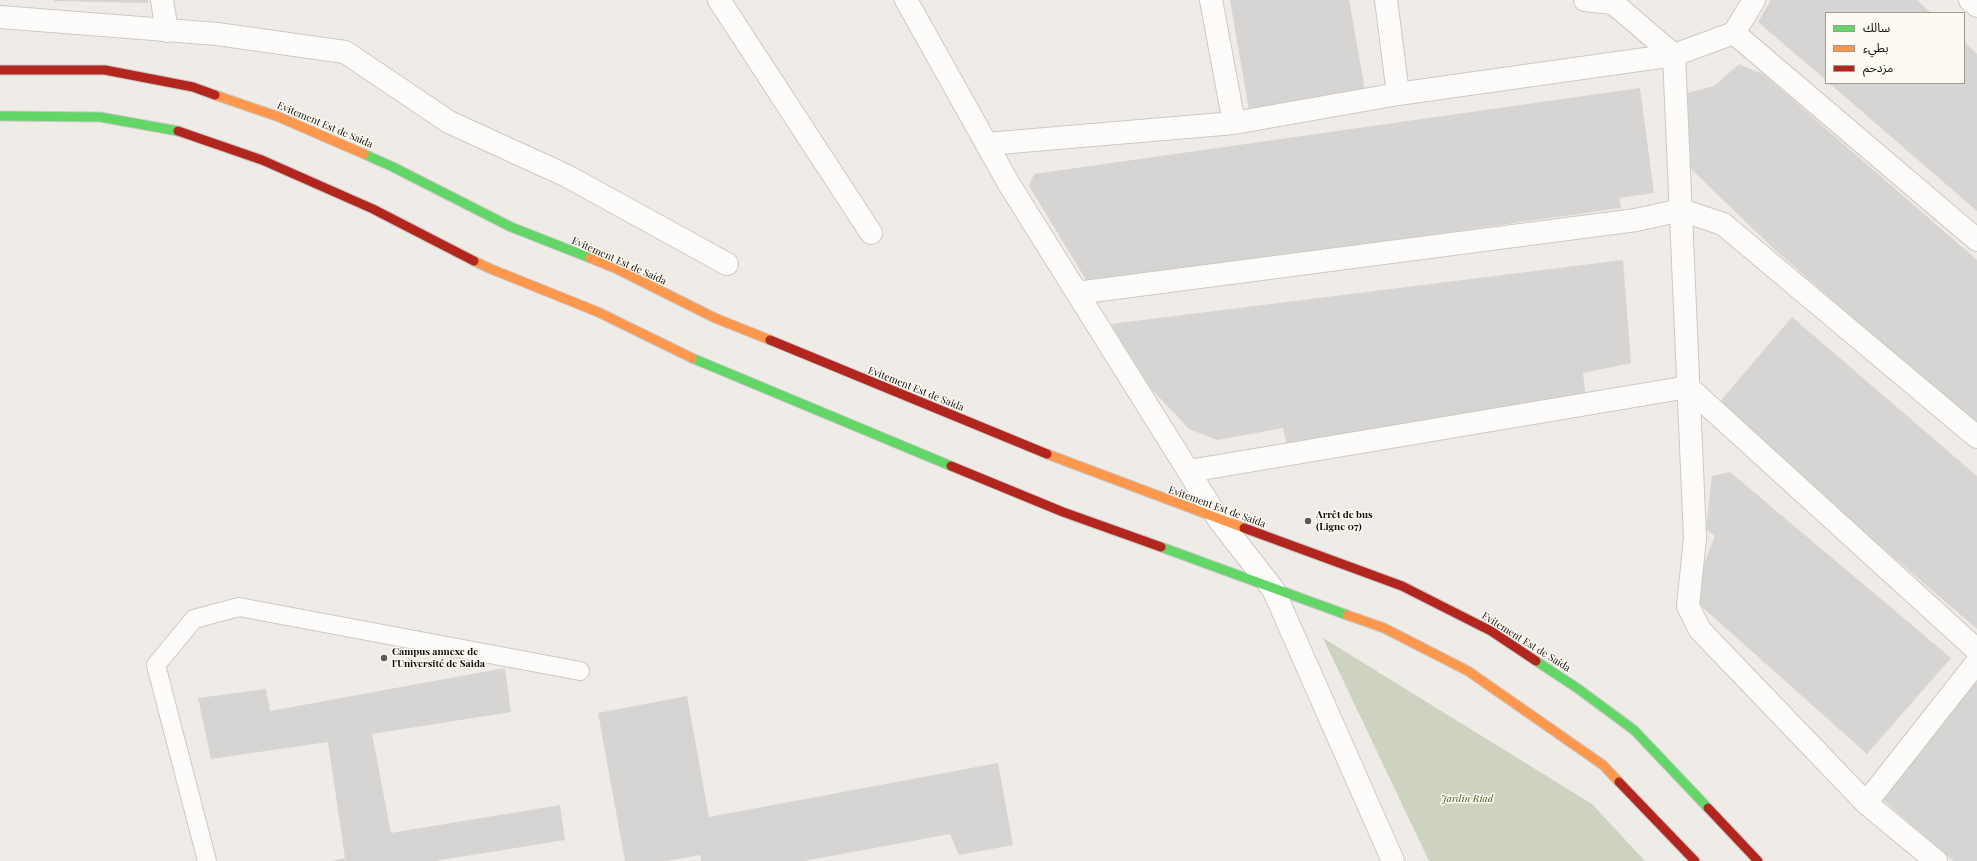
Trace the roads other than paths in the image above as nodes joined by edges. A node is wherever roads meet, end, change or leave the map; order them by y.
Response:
1 (162, 0) edge
2 (719, 0) edge
3 (906, 0) edge
4 (1211, 0) edge
5 (1386, 0) edge
6 (1585, 0) edge
7 (1754, 0) edge
8 (1970, 0) edge
9 (1977, 6) edge
10 (0, 17) edge
11 (167, 31) junction
12 (1734, 33) junction
13 (1674, 55) junction
14 (0, 70) edge
15 (1398, 94) junction
16 (0, 116) edge
17 (1234, 124) junction
18 (987, 144) junction
19 (1681, 210) junction
20 (871, 234) dead end
21 (1977, 240) edge
22 (726, 264) dead end
23 (1077, 293) junction
24 (1688, 387) junction
25 (1977, 437) edge
26 (1189, 471) junction
27 (1219, 520) junction
28 (1273, 589) junction
29 (1977, 650) edge
30 (1977, 662) edge
31 (580, 672) dead end
32 (1866, 803) junction
33 (207, 861) edge
34 (1393, 861) edge
35 (1695, 861) edge
36 (1758, 861) edge
37 (1936, 861) edge

1 - 11 street
2 - 20 street
3 - 18 street
4 - 17 street
5 - 15 street
6 - 13 street
7 - 12 street
8 - 9 street
10 - 11 street
11 - 22 street
12 - 13 street
12 - 21 street
13 - 15 street
13 - 19 street
14 - 27 main road, Evitement Est de Saida
15 - 17 street
16 - 28 main road
17 - 18 street
18 - 23 street
19 - 23 street
19 - 24 street
19 - 25 street
23 - 26 street
24 - 26 street
24 - 29 street
24 - 32 street
26 - 27 street
27 - 28 street
27 - 36 main road, Evitement Est de Saida
28 - 34 street
28 - 35 main road
30 - 32 street
31 - 33 lane
32 - 37 street

